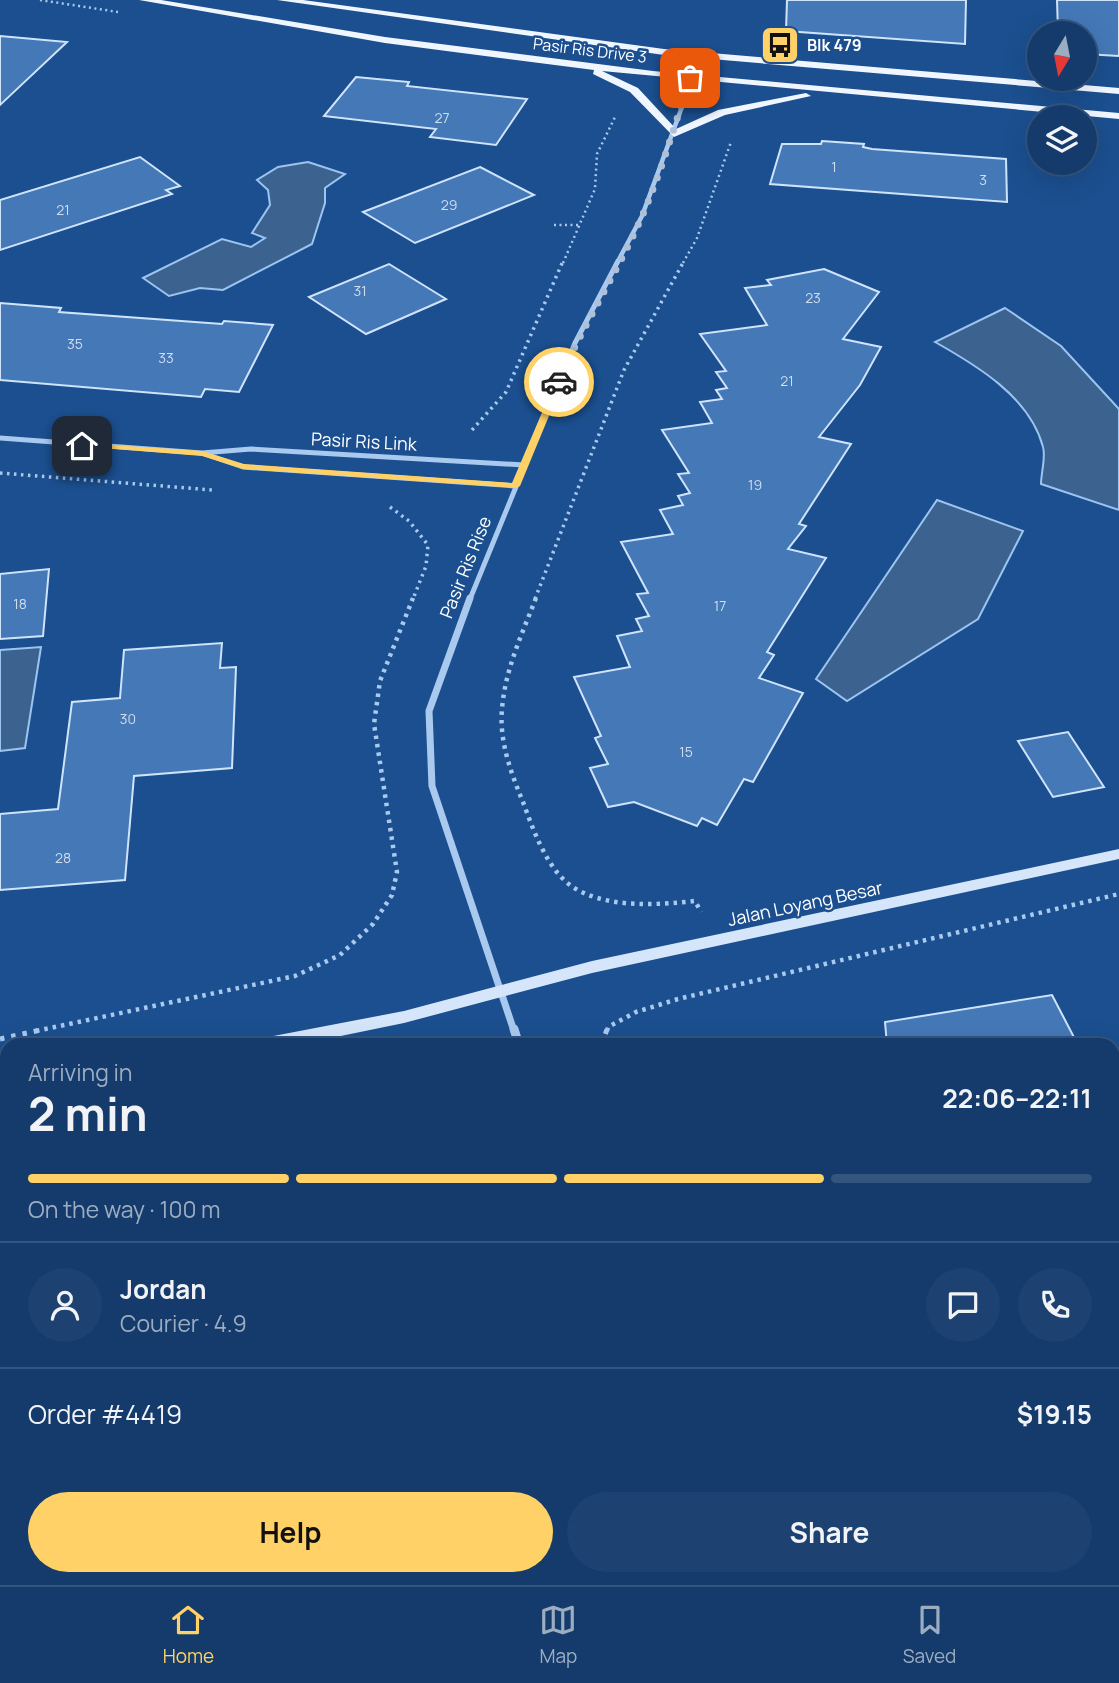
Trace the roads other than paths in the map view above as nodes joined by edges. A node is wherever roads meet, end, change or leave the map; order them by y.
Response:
1 (144, 0) edge
2 (282, 0) edge
3 (701, 55) junction
4 (572, 63) junction
5 (690, 78) junction
6 (1119, 91) edge
7 (833, 92) junction
8 (1119, 117) edge
9 (674, 134) junction
10 (0, 438) edge
11 (202, 453) junction
12 (524, 465) junction
13 (516, 486) junction
14 (1119, 854) edge
15 (500, 992) junction
16 (298, 1038) edge
17 (516, 1038) edge

1 - 4 main road, Pasir Ris Drive 3
2 - 3 main road, Pasir Ris Drive 3
3 - 5 street, Pasir Ris Rise
3 - 6 main road, Pasir Ris Drive 3
4 - 5 main road, Pasir Ris Drive 3
4 - 9 main road
5 - 7 main road, Pasir Ris Drive 3
5 - 9 street, Pasir Ris Rise
7 - 8 main road, Pasir Ris Drive 3
7 - 9 main road
9 - 12 street, Pasir Ris Rise
10 - 11 street, Pasir Ris Link
11 - 12 street, Pasir Ris Link
11 - 13 street, Pasir Ris Link
12 - 13 street, Pasir Ris Rise
13 - 15 street, Pasir Ris Rise
14 - 15 street, Jalan Loyang Besar
15 - 16 street, Jalan Loyang Besar
15 - 17 street

